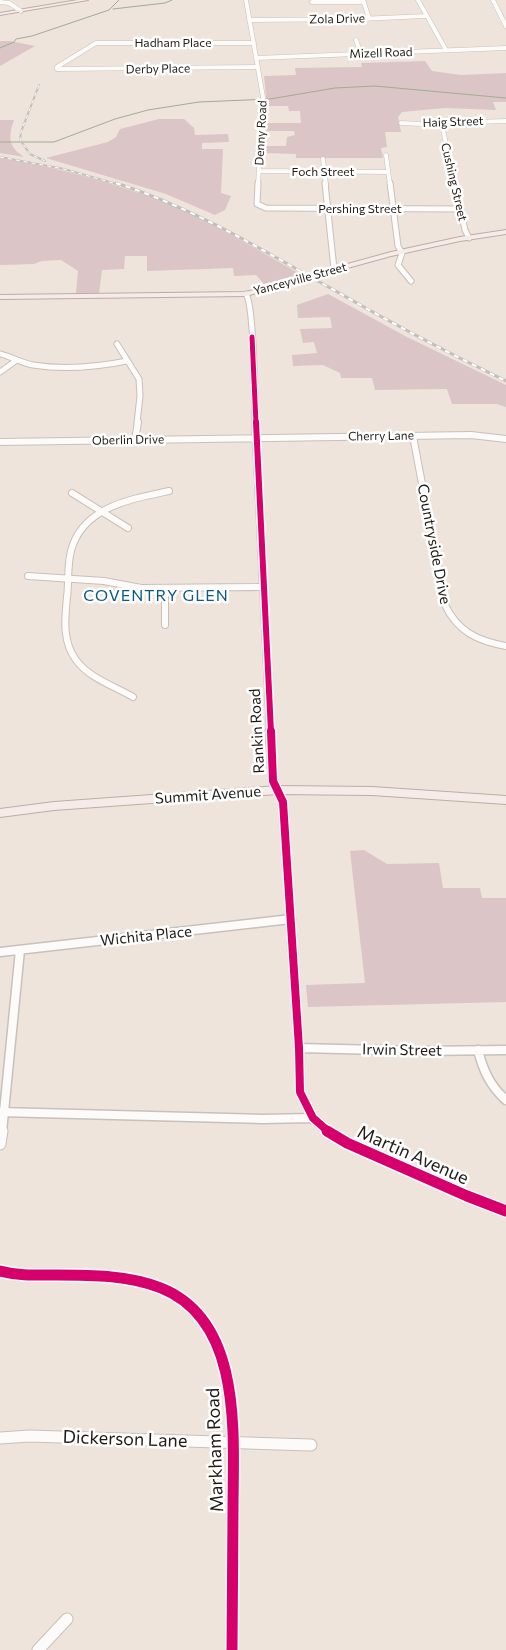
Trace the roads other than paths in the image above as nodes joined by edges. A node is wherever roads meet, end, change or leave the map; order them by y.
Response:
1 (86, 0) edge
2 (246, 0) edge
3 (418, 0) edge
4 (493, 0) edge
5 (363, 1) edge
6 (0, 2) edge
7 (312, 2) dead end
8 (21, 11) junction
9 (0, 14) edge
10 (425, 16) junction
11 (369, 18) junction
12 (249, 20) junction
13 (506, 26) edge
14 (356, 40) dead end
15 (254, 43) junction
16 (506, 48) edge
17 (446, 50) junction
18 (361, 54) junction
19 (256, 58) junction
20 (258, 67) junction
21 (57, 69) joint
22 (506, 121) edge
23 (401, 123) dead end
24 (442, 125) junction
25 (386, 155) dead end
26 (323, 159) dead end
27 (259, 171) junction
28 (324, 172) junction
29 (388, 172) junction
30 (260, 206) joint
31 (327, 209) junction
32 (393, 209) junction
33 (460, 209) junction
34 (506, 232) edge
35 (469, 238) junction
36 (402, 253) junction
37 (334, 269) junction
38 (411, 281) dead end
39 (246, 294) junction
40 (0, 297) edge
41 (117, 344) dead end
42 (0, 354) edge
43 (17, 360) junction
44 (127, 360) junction
45 (0, 372) edge
46 (413, 436) junction
47 (256, 438) junction
48 (506, 439) edge
49 (136, 440) junction
50 (0, 442) edge
51 (169, 492) dead end
52 (72, 493) dead end
53 (102, 511) junction
54 (128, 528) dead end
55 (28, 576) dead end
56 (69, 578) junction
57 (262, 587) junction
58 (165, 589) junction
59 (165, 625) dead end
60 (506, 646) edge
61 (133, 697) dead end
62 (276, 790) junction
63 (506, 800) edge
64 (0, 813) edge
65 (291, 919) junction
66 (20, 950) junction
67 (0, 952) edge
68 (299, 1048) junction
69 (478, 1050) junction
70 (506, 1050) edge
71 (506, 1100) edge
72 (3, 1112) edge
73 (313, 1118) junction
74 (0, 1144) edge
75 (506, 1212) edge
76 (0, 1271) edge
77 (0, 1438) edge
78 (233, 1442) junction
79 (311, 1445) dead end
80 (67, 1619) dead end
81 (38, 1650) edge
82 (232, 1650) edge

1 - 8 main road
2 - 12 street, Denny Road
3 - 10 street
4 - 13 street
5 - 7 street
5 - 11 street
6 - 8 street
8 - 9 main road
10 - 11 street, Zola Drive
10 - 17 street
11 - 12 street, Zola Drive
12 - 15 street, Denny Road
14 - 18 street
15 - 19 street, Denny Road
15 - 21 street, Hadham Place
16 - 17 street, Mizell Road
17 - 18 street, Mizell Road
18 - 19 street, Mizell Road
19 - 20 street, Denny Road
20 - 21 street, Derby Place
20 - 27 street, Denny Road
22 - 24 street, Haig Street
23 - 24 street, Haig Street
24 - 33 street, Cushing Street
25 - 29 street
26 - 28 street
27 - 28 street, Foch Street
27 - 30 street, Denny Road
28 - 29 street, Foch Street
28 - 31 street
29 - 32 street
30 - 31 street, Pershing Street
31 - 32 street, Pershing Street
31 - 37 street
32 - 33 street, Pershing Street
32 - 36 street
33 - 35 street, Cushing Street
34 - 35 main road, Yanceyville Street
35 - 36 main road, Yanceyville Street
36 - 37 main road, Yanceyville Street
36 - 38 street
37 - 39 main road, Yanceyville Street
39 - 40 main road, Yanceyville Street
39 - 47 street, Rankin Road
41 - 44 street
42 - 43 street
43 - 44 street
43 - 45 street
44 - 49 street
46 - 47 street, Cherry Lane
46 - 48 street, Cherry Lane
46 - 60 street, Countryside Drive
47 - 49 street, Oberlin Drive
47 - 57 street, Rankin Road
49 - 50 street, Oberlin Drive
51 - 53 street
52 - 53 street
53 - 54 street
53 - 56 street
55 - 56 street
56 - 58 street
56 - 61 street
57 - 58 street
57 - 62 street, Rankin Road
58 - 59 street
62 - 63 main road, Summit Avenue
62 - 64 main road, Summit Avenue
62 - 65 street, Rankin Road
65 - 66 street, Wichita Place
65 - 68 street, Rankin Road
66 - 67 street, Wichita Place
66 - 72 street
68 - 69 street, Irwin Street
68 - 73 street, Rankin Road
69 - 70 street, Irwin Street
69 - 71 street
72 - 73 street
72 - 74 street
73 - 75 street, Martin Avenue
76 - 78 street, Markham Road
77 - 78 street, Dickerson Lane
78 - 79 street, Dickerson Lane
78 - 82 street, Markham Road
80 - 81 street

